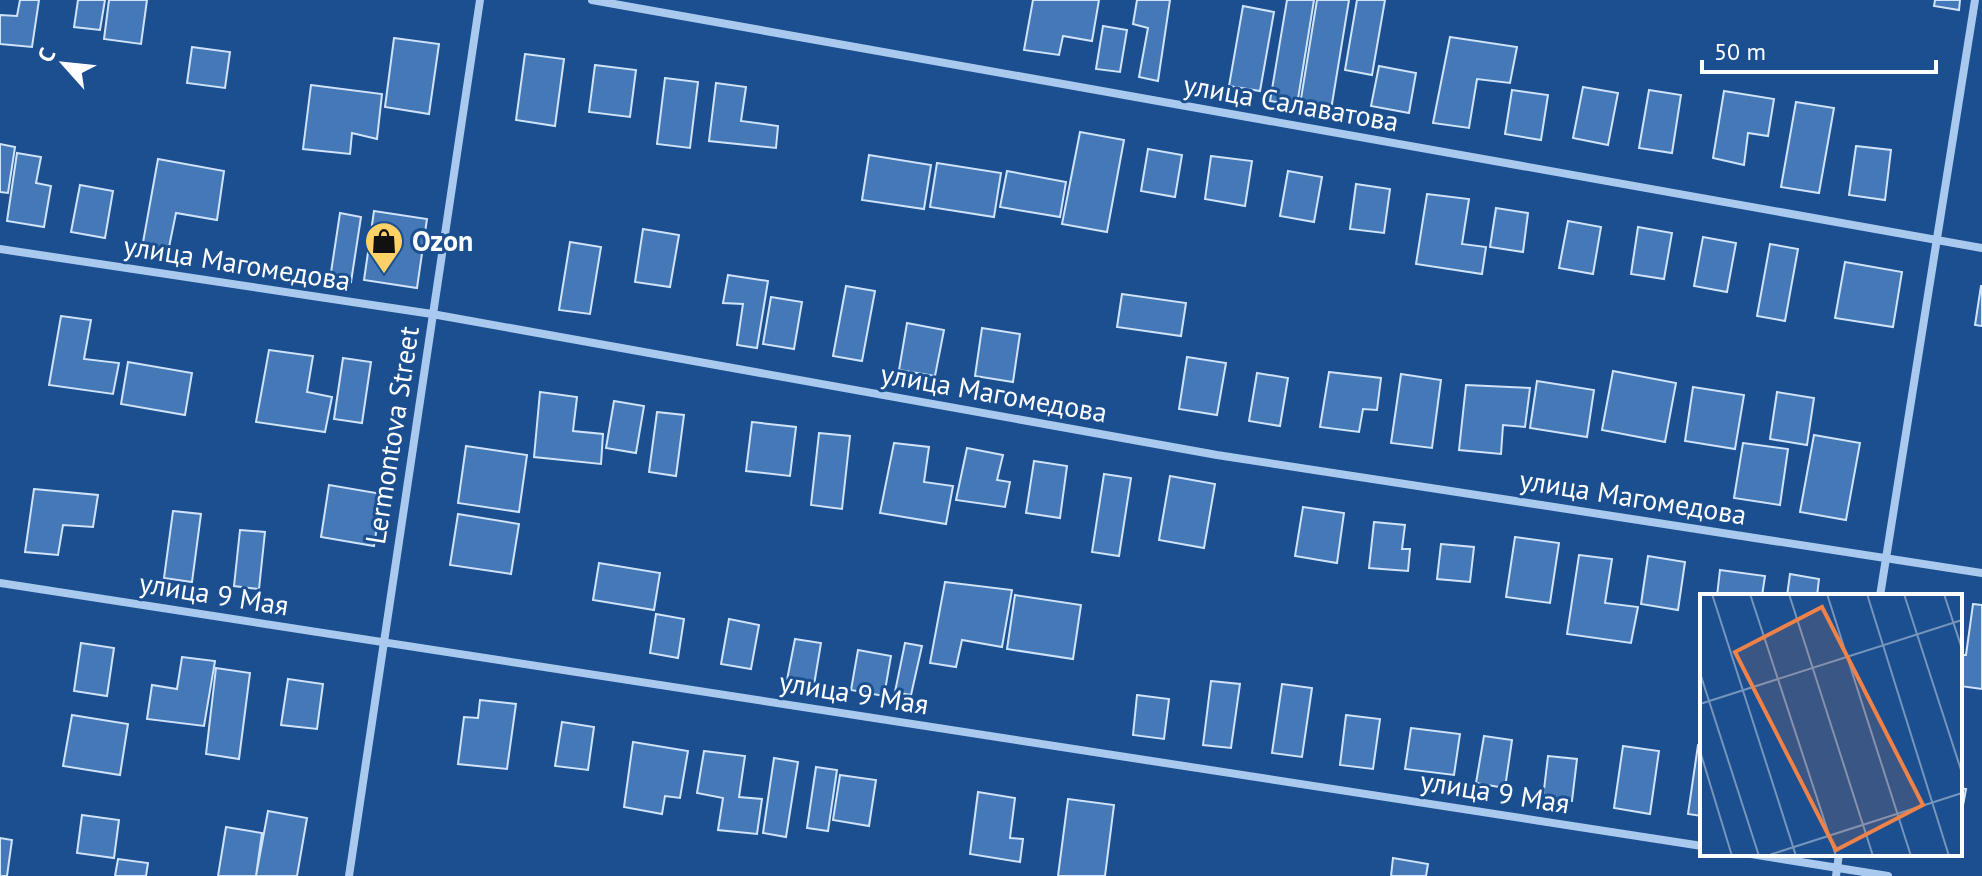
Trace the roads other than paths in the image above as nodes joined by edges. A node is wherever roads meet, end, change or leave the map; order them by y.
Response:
1 (480, 0) edge
2 (592, 0) edge
3 (1975, 0) edge
4 (1936, 241) junction
5 (1982, 248) edge
6 (0, 249) edge
7 (432, 314) junction
8 (1886, 558) junction
9 (1982, 573) edge
10 (0, 583) edge
11 (1880, 594) edge
12 (383, 642) junction
13 (1700, 846) edge
14 (1760, 856) edge
15 (1836, 872) edge
16 (349, 876) edge
17 (1888, 876) edge

1 - 7 street, Lermontova Street
2 - 4 street, улица Салаватова
3 - 4 street
4 - 5 street, улица Салаватова
4 - 8 street
6 - 7 street, улица Магомедова
7 - 8 street, улица Магомедова
7 - 12 street, Lermontova Street
8 - 9 street, улица Магомедова
8 - 11 street
10 - 12 street, улица 9 Мая
12 - 13 street, улица 9 Мая
12 - 16 street, Lermontova Street
14 - 15 street
15 - 17 street

